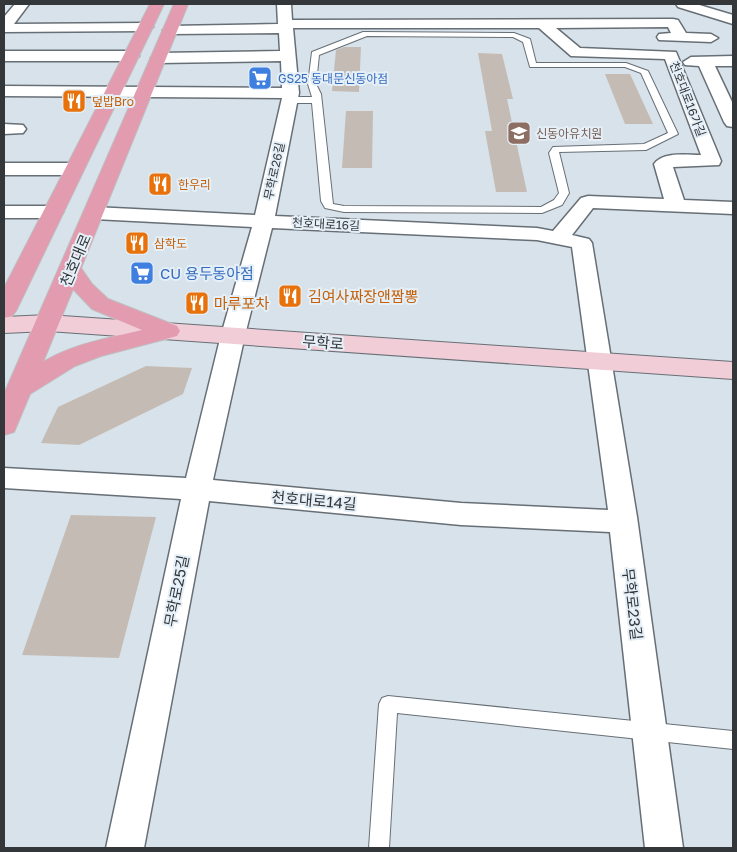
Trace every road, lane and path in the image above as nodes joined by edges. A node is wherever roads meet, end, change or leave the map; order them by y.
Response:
1 (16, 4) edge
2 (22, 4) edge
3 (157, 4) edge
4 (181, 4) edge
5 (284, 4) edge
6 (4, 5) edge
7 (689, 6) edge
8 (733, 20) edge
9 (541, 22) junction
10 (285, 26) junction
11 (4, 27) edge
12 (146, 27) junction
13 (170, 30) junction
14 (733, 33) edge
15 (711, 38) dead end
16 (4, 56) edge
17 (131, 56) junction
18 (288, 56) junction
19 (159, 58) junction
20 (733, 61) edge
21 (675, 62) junction
22 (705, 62) junction
23 (725, 87) edge
24 (4, 91) edge
25 (114, 92) junction
26 (144, 93) junction
27 (290, 96) junction
28 (316, 100) junction
29 (733, 122) edge
30 (4, 169) edge
31 (74, 170) junction
32 (676, 206) junction
33 (733, 208) edge
34 (4, 212) edge
35 (53, 212) junction
36 (94, 213) junction
37 (264, 221) junction
38 (558, 238) junction
39 (71, 270) junction
40 (22, 275) junction
41 (4, 290) edge
42 (4, 311) edge
43 (48, 323) junction
44 (4, 325) edge
45 (156, 331) junction
46 (234, 335) junction
47 (598, 361) junction
48 (733, 371) edge
49 (20, 388) junction
50 (4, 425) edge
51 (4, 478) edge
52 (197, 489) junction
53 (623, 517) junction
54 (650, 731) junction
55 (733, 740) edge
56 (125, 848) edge
57 (379, 848) edge
58 (664, 848) edge

1 - 6 street
2 - 11 street
3 - 12 main road
4 - 13 main road, 천호대로
5 - 10 street, 무학로26길
7 - 8 street
7 - 14 street
9 - 10 street
9 - 15 street
9 - 21 street, 천호대로16가길
10 - 13 street
10 - 18 street, 무학로26길
11 - 12 street
12 - 17 main road
13 - 19 main road, 천호대로
16 - 17 street
17 - 25 main road
18 - 19 street
18 - 27 street, 무학로26길
19 - 26 main road, 천호대로
20 - 22 street
21 - 22 street
21 - 32 street, 천호대로16가길
22 - 23 street
23 - 29 street
24 - 25 street
25 - 26 street
25 - 31 main road
26 - 27 street
26 - 36 main road, 천호대로
27 - 28 lane
27 - 37 street, 무학로26길
28 - 28 lane
30 - 31 street
31 - 35 main road
32 - 33 street
32 - 38 street
34 - 35 street
35 - 40 main road
36 - 37 street, 천호대로16길
36 - 39 main road, 천호대로
37 - 38 street, 천호대로16길
37 - 46 street, 무학로26길
38 - 47 street, 천호대로16길
39 - 43 main road, 천호대로
39 - 45 main road
40 - 41 main road
40 - 42 main road
43 - 44 main road, 무학로
43 - 45 main road, 무학로
43 - 49 main road, 천호대로
45 - 46 main road, 무학로
45 - 49 main road
46 - 47 main road, 무학로
46 - 52 street, 무학로25길
47 - 48 main road, 무학로
47 - 53 street, 무학로23길
49 - 50 main road, 천호대로
51 - 52 street, 천호대로14길
52 - 53 street, 천호대로14길
52 - 56 street, 무학로25길
53 - 54 street, 무학로23길
54 - 55 lane
54 - 57 lane
54 - 58 street, 무학로23길

